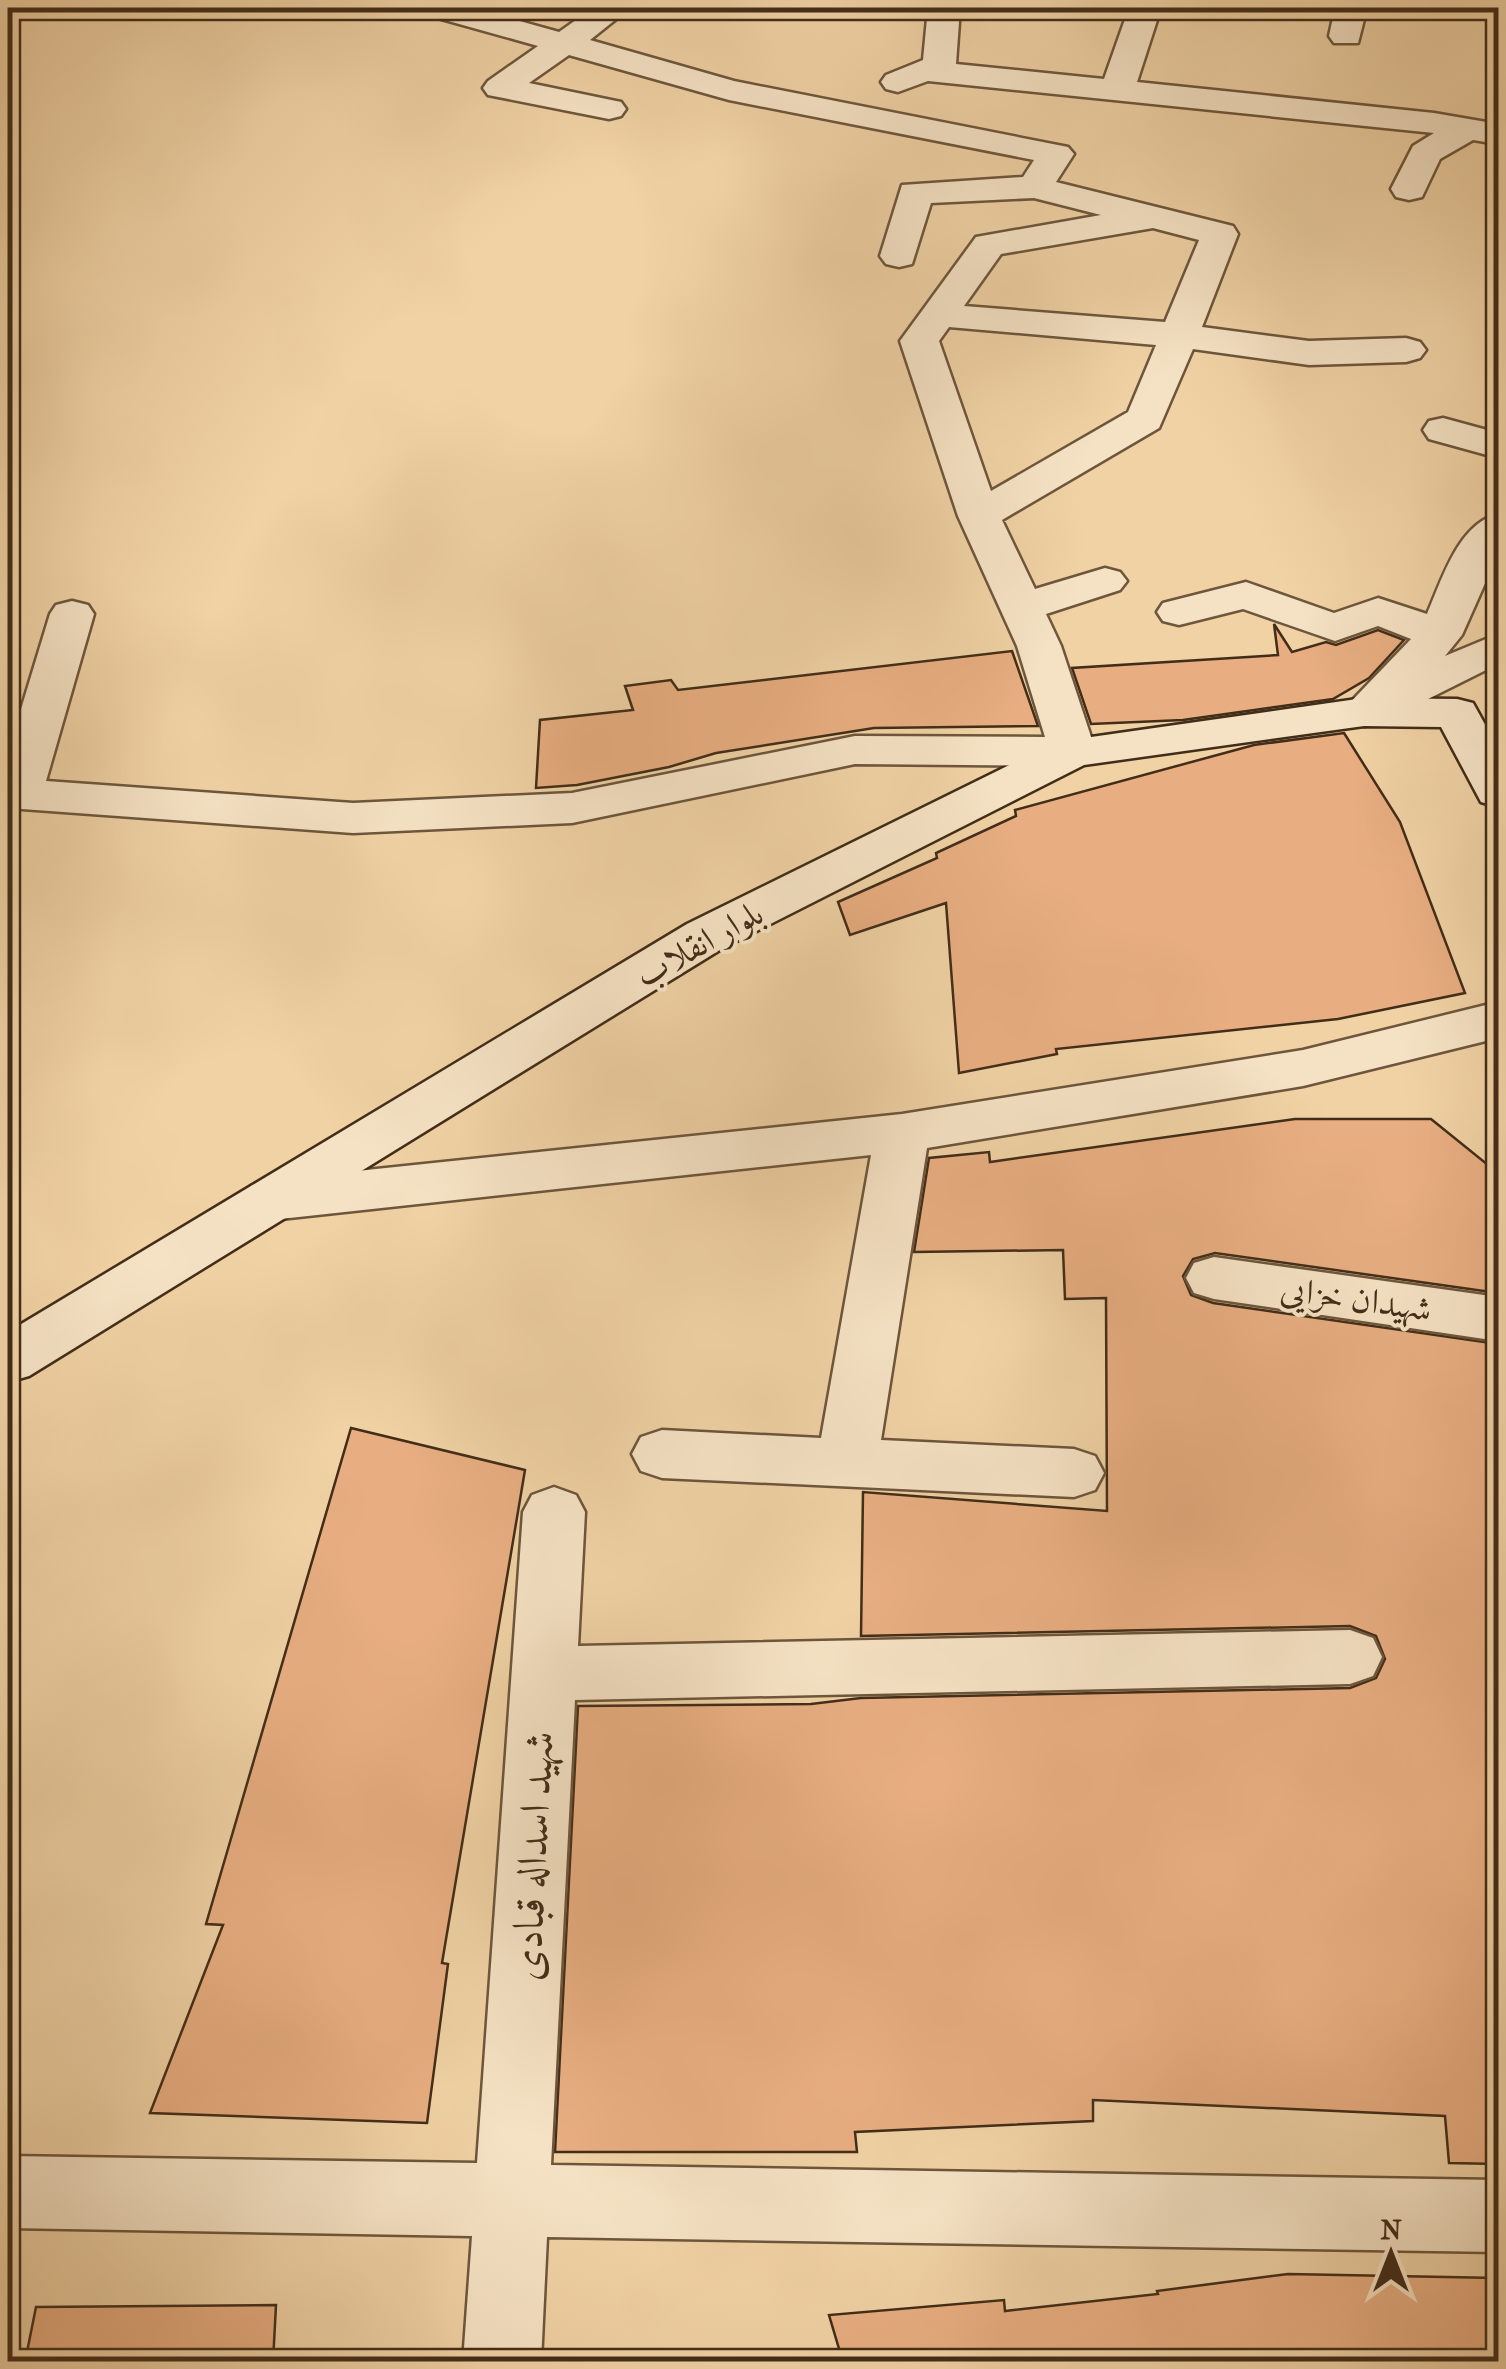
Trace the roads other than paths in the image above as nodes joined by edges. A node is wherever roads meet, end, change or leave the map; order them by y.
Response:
1 (439, 8) edge
2 (614, 8) edge
3 (944, 8) edge
4 (1145, 8) edge
5 (564, 43) junction
6 (925, 71) junction
7 (1117, 90) junction
8 (608, 109) dead end
9 (830, 110) junction
10 (1483, 131) edge
11 (1034, 187) junction
12 (1410, 189) dead end
13 (1152, 217) junction
14 (899, 256) dead end
15 (938, 315) junction
16 (1179, 335) junction
17 (1406, 350) dead end
18 (1443, 430) dead end
19 (1498, 446) edge
20 (979, 516) junction
21 (1498, 528) edge
22 (1105, 580) dead end
23 (1022, 608) junction
24 (1179, 612) dead end
25 (72, 614) dead end
26 (1440, 635) junction
27 (1498, 647) edge
28 (1364, 712) junction
29 (1074, 752) junction
30 (1498, 792) edge
31 (13, 794) edge
32 (1498, 1020) edge
33 (902, 1133) junction
34 (271, 1200) junction
35 (1214, 1278) dead end
36 (1498, 1319) edge
37 (8, 1360) edge
38 (662, 1454) dead end
39 (846, 1462) junction
40 (1074, 1474) dead end
41 (554, 1512) dead end
42 (1350, 1658) dead end
43 (544, 1674) junction
44 (8, 2192) edge
45 (512, 2201) junction
46 (1498, 2216) edge
47 (502, 2362) edge

1 - 5 street
2 - 5 street
3 - 6 street
4 - 7 street
5 - 8 street
5 - 9 street
6 - 7 street
6 - 9 street
7 - 10 street
9 - 11 street
10 - 12 street
11 - 13 street
11 - 14 street
13 - 15 street
13 - 16 street
15 - 16 street
15 - 20 street
16 - 17 street
16 - 20 street
18 - 19 street
20 - 23 street
21 - 26 street
22 - 23 street
23 - 29 street
24 - 26 street
25 - 31 street
26 - 28 street
27 - 28 street
28 - 29 street, بلوار انقلاب
28 - 30 street, بلوار انقلاب
29 - 31 street
29 - 34 street, بلوار انقلاب
32 - 33 street
33 - 34 street
33 - 39 street
34 - 37 street, بلوار انقلاب
35 - 36 street, شهیدان خزایی
38 - 39 street
39 - 40 street
41 - 43 street, شهید اسداله قبادی
42 - 43 street
43 - 45 street, شهید اسداله قبادی
44 - 45 street
45 - 46 street
45 - 47 street, شهید اسداله قبادی

